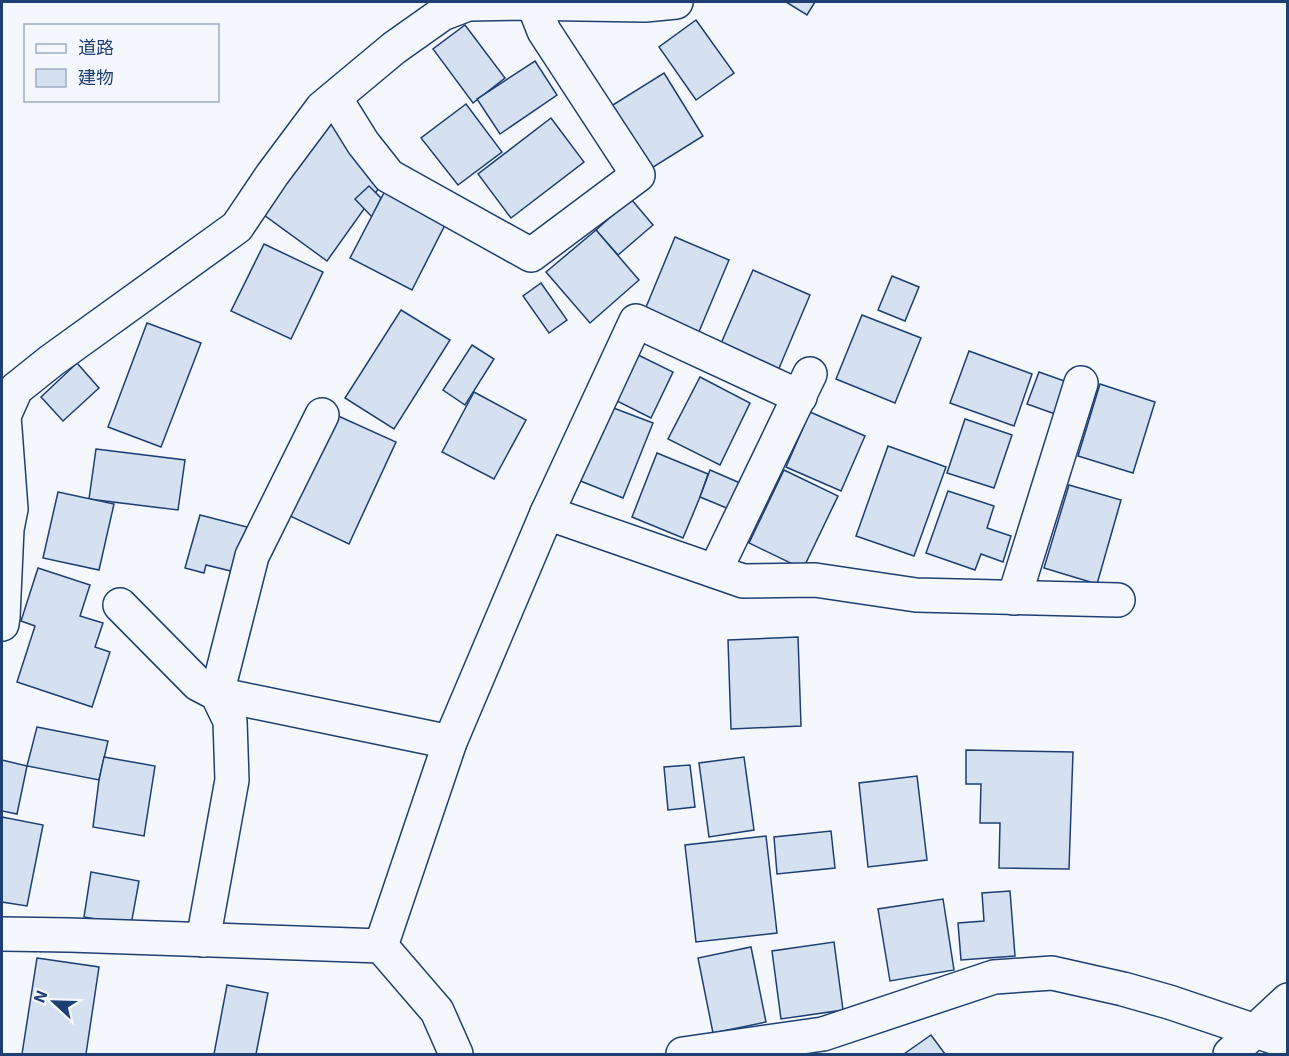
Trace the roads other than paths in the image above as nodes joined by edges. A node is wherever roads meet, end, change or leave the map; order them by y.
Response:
1 (676, 2) edge
2 (534, 3) junction
3 (335, 98) junction
4 (1081, 383) dead end
5 (322, 415) dead end
6 (547, 513) junction
7 (4, 528) edge
8 (715, 572) junction
9 (1014, 598) junction
10 (1118, 600) dead end
11 (120, 605) dead end
12 (2, 624) edge
13 (217, 694) junction
14 (450, 742) junction
15 (2, 934) edge
16 (203, 940) junction
17 (381, 946) junction
18 (1287, 1000) edge
19 (1253, 1031) junction
20 (1287, 1042) edge
21 (456, 1054) edge
22 (683, 1054) edge
23 (1230, 1054) edge

1 - 2 street
2 - 3 street
2 - 3 street
3 - 7 street
4 - 9 street
5 - 13 street
6 - 8 street
6 - 8 street
6 - 14 street
7 - 12 street
8 - 9 street
9 - 10 street
11 - 13 street
13 - 14 street
13 - 16 street
14 - 17 street
15 - 16 street
16 - 17 street
17 - 21 street
18 - 19 street
19 - 20 street
19 - 22 street
19 - 23 street

